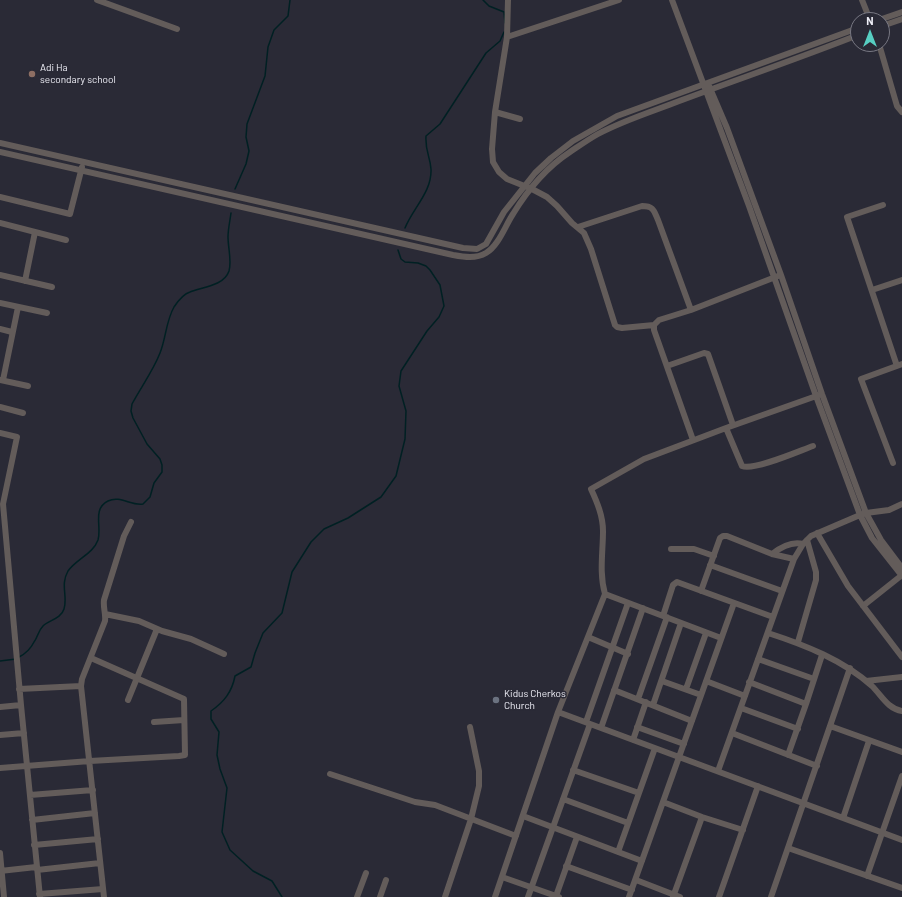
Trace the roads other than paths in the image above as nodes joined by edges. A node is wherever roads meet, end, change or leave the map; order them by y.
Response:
1 (97, 0) edge
2 (508, 0) edge
3 (619, 0) edge
4 (672, 0) edge
5 (862, 0) edge
6 (867, 12) edge
7 (902, 12) edge
8 (890, 16) edge
9 (902, 19) edge
10 (890, 23) edge
11 (177, 29) dead end
12 (850, 31) edge
13 (507, 37) junction
14 (850, 38) edge
15 (881, 52) edge
16 (706, 87) junction
17 (495, 112) junction
18 (902, 112) edge
19 (520, 119) dead end
20 (0, 143) edge
21 (0, 152) edge
22 (83, 162) junction
23 (81, 170) junction
24 (177, 184) junction
25 (524, 186) junction
26 (532, 189) junction
27 (176, 192) junction
28 (0, 197) edge
29 (752, 205) junction
30 (883, 205) dead end
31 (282, 208) junction
32 (281, 215) junction
33 (0, 223) edge
34 (578, 227) junction
35 (35, 232) junction
36 (66, 240) dead end
37 (781, 274) junction
38 (0, 275) edge
39 (774, 277) junction
40 (902, 280) edge
41 (25, 281) junction
42 (52, 287) dead end
43 (872, 290) junction
44 (0, 303) edge
45 (18, 307) junction
46 (691, 310) junction
47 (47, 313) dead end
48 (793, 319) junction
49 (654, 325) junction
50 (0, 329) edge
51 (12, 332) junction
52 (899, 365) edge
53 (667, 366) junction
54 (1, 380) edge
55 (28, 386) dead end
56 (819, 395) junction
57 (0, 407) edge
58 (23, 413) dead end
59 (734, 426) junction
60 (726, 428) junction
61 (0, 433) edge
62 (693, 440) junction
63 (813, 446) dead end
64 (893, 463) dead end
65 (1, 504) edge
66 (902, 504) edge
67 (863, 514) junction
68 (131, 522) dead end
69 (817, 533) junction
70 (806, 542) junction
71 (879, 542) junction
72 (7, 549) junction
73 (671, 549) dead end
74 (0, 554) edge
75 (772, 554) junction
76 (714, 556) junction
77 (794, 559) junction
78 (710, 565) junction
79 (902, 568) edge
80 (902, 576) edge
81 (701, 591) junction
82 (782, 591) junction
83 (605, 594) junction
84 (628, 603) junction
85 (734, 603) junction
86 (863, 606) junction
87 (643, 608) junction
88 (105, 614) junction
89 (665, 617) junction
90 (773, 617) junction
91 (682, 623) junction
92 (157, 629) junction
93 (706, 632) junction
94 (768, 632) junction
95 (588, 637) junction
96 (721, 638) junction
97 (798, 642) junction
98 (612, 647) junction
99 (224, 654) dead end
100 (628, 654) junction
101 (822, 654) junction
102 (902, 657) edge
103 (91, 658) junction
104 (758, 659) junction
105 (850, 668) junction
106 (902, 677) edge
107 (137, 678) junction
108 (814, 680) junction
109 (662, 681) junction
110 (706, 681) junction
111 (866, 681) junction
112 (750, 682) junction
113 (81, 686) junction
114 (19, 689) junction
115 (686, 689) junction
116 (614, 690) junction
117 (701, 695) junction
118 (745, 696) junction
119 (638, 699) junction
120 (128, 700) dead end
121 (646, 702) junction
122 (806, 704) junction
123 (21, 705) junction
124 (653, 705) junction
125 (0, 707) edge
126 (740, 708) junction
127 (902, 711) edge
128 (558, 712) junction
129 (184, 720) junction
130 (692, 721) junction
131 (154, 722) dead end
132 (588, 723) junction
133 (830, 726) junction
134 (637, 727) junction
135 (470, 728) dead end
136 (601, 728) junction
137 (798, 729) junction
138 (24, 733) junction
139 (732, 733) junction
140 (0, 735) edge
141 (633, 740) junction
142 (869, 741) junction
143 (684, 744) junction
144 (655, 748) junction
145 (902, 752) edge
146 (788, 755) junction
147 (679, 757) junction
148 (90, 761) junction
149 (27, 766) junction
150 (817, 766) junction
151 (0, 768) edge
152 (573, 770) junction
153 (718, 771) junction
154 (330, 774) dead end
155 (902, 776) edge
156 (758, 786) junction
157 (93, 790) junction
158 (639, 793) junction
159 (899, 794) edge
160 (30, 795) junction
161 (563, 799) junction
162 (663, 802) junction
163 (804, 803) junction
164 (95, 813) junction
165 (523, 816) junction
166 (702, 817) junction
167 (471, 818) junction
168 (843, 818) junction
169 (32, 820) junction
170 (628, 823) junction
171 (552, 827) junction
172 (743, 830) junction
173 (882, 832) junction
174 (516, 836) junction
175 (577, 837) junction
176 (98, 839) junction
177 (902, 840) edge
178 (34, 845) junction
179 (788, 848) junction
180 (618, 852) junction
181 (0, 853) edge
182 (642, 861) junction
183 (100, 863) junction
184 (566, 866) junction
185 (36, 869) junction
186 (1, 871) edge
187 (366, 873) dead end
188 (867, 876) junction
189 (502, 877) junction
190 (386, 880) dead end
191 (636, 880) junction
192 (531, 887) junction
193 (902, 888) edge
194 (103, 889) junction
195 (632, 890) junction
196 (40, 895) edge
197 (558, 896) edge
198 (676, 896) edge
199 (2, 897) edge
200 (104, 897) edge
201 (357, 897) edge
202 (380, 897) edge
203 (445, 897) edge
204 (495, 897) edge
205 (528, 897) edge
206 (629, 897) edge
207 (719, 897) edge
208 (771, 897) edge

1 - 11 street
2 - 13 street
3 - 13 street
4 - 16 street
5 - 6 street
7 - 8 street
9 - 10 street
12 - 16 street
13 - 17 street
14 - 16 street
15 - 18 street
16 - 25 street
16 - 26 street
16 - 29 street
17 - 19 street
17 - 25 street
20 - 22 street
21 - 23 street
22 - 23 street
22 - 24 street
23 - 27 street
23 - 28 street
24 - 27 street
24 - 31 street
25 - 26 street
25 - 31 street
26 - 32 street
26 - 34 street
27 - 32 street
29 - 37 street
29 - 39 street
30 - 43 street
31 - 32 street
33 - 35 street
34 - 46 street
34 - 49 street
35 - 36 street
35 - 41 street
37 - 39 street
37 - 48 street
38 - 41 street
39 - 46 street
39 - 48 street
40 - 43 street
41 - 42 street
43 - 52 street
44 - 45 street
45 - 47 street
45 - 51 street
46 - 49 street
48 - 56 street
49 - 53 street
50 - 51 street
51 - 54 street
52 - 64 street
53 - 59 street
53 - 62 street
54 - 55 street
56 - 59 street
56 - 67 street
57 - 58 street
59 - 60 street
60 - 62 street
60 - 63 street
61 - 65 street
62 - 83 street
65 - 72 street
66 - 67 street
67 - 69 street
67 - 71 street
68 - 88 street
69 - 70 street
69 - 86 street
70 - 75 street
70 - 77 street
70 - 97 street
71 - 79 street
71 - 80 street
72 - 74 street
72 - 114 street
73 - 76 street
75 - 76 street
75 - 77 street
76 - 78 street
77 - 82 street
78 - 81 street
78 - 82 street
80 - 86 street
81 - 85 street
81 - 89 street
82 - 90 street
83 - 84 street
83 - 95 street
84 - 87 street
84 - 98 street
85 - 90 street
85 - 96 street
86 - 102 street
87 - 89 street
87 - 100 street
88 - 92 street
88 - 103 street
89 - 91 street
89 - 119 street
90 - 94 street
91 - 93 street
91 - 109 street
92 - 99 street
92 - 107 street
93 - 96 street
93 - 115 street
94 - 97 street
94 - 104 street
95 - 98 street
95 - 128 street
96 - 110 street
97 - 101 street
98 - 100 street
98 - 132 street
100 - 116 street
101 - 105 street
101 - 108 street
103 - 107 street
103 - 113 street
104 - 108 street
104 - 112 street
105 - 111 street
105 - 133 street
106 - 111 street
107 - 120 street
107 - 129 street
108 - 122 street
109 - 115 street
109 - 124 street
110 - 117 street
110 - 118 street
111 - 127 street
112 - 118 street
112 - 122 street
113 - 114 street
113 - 148 street
114 - 123 street
115 - 117 street
116 - 119 street
116 - 136 street
117 - 130 street
118 - 126 street
119 - 121 street
121 - 124 street
121 - 134 street
122 - 137 street
123 - 125 street
123 - 138 street
124 - 130 street
126 - 137 street
126 - 139 street
128 - 132 street
128 - 165 street
129 - 131 street
129 - 148 street
130 - 143 street
132 - 136 street
132 - 152 street
133 - 142 street
133 - 150 street
134 - 141 street
134 - 143 street
135 - 167 street
136 - 141 street
137 - 146 street
138 - 140 street
138 - 149 street
139 - 146 street
139 - 153 street
141 - 144 street
142 - 145 street
142 - 168 street
143 - 147 street
144 - 147 street
144 - 158 street
146 - 150 street
147 - 153 street
147 - 162 street
148 - 149 street
148 - 157 street
149 - 151 street
149 - 160 street
150 - 163 street
152 - 158 street
152 - 161 street
153 - 156 street
154 - 167 street
155 - 159 street
156 - 163 street
156 - 172 street
157 - 160 street
157 - 164 street
158 - 170 street
159 - 173 street
160 - 169 street
161 - 170 street
161 - 171 street
162 - 166 street
162 - 182 street
163 - 168 street
163 - 179 street
164 - 169 street
164 - 176 street
165 - 171 street
165 - 174 street
166 - 172 street
166 - 198 street
167 - 174 street
167 - 203 street
168 - 173 street
169 - 178 street
170 - 180 street
171 - 175 street
171 - 192 street
172 - 207 street
173 - 177 street
173 - 188 street
174 - 189 street
175 - 180 street
175 - 184 street
176 - 178 street
176 - 183 street
178 - 185 street
179 - 188 street
179 - 208 street
180 - 182 street
181 - 186 street
182 - 191 street
183 - 185 street
183 - 194 street
184 - 195 street
184 - 197 street
185 - 186 street
185 - 196 street
186 - 199 street
187 - 201 street
188 - 193 street
189 - 192 street
189 - 204 street
190 - 202 street
191 - 195 street
191 - 198 street
192 - 197 street
192 - 205 street
194 - 196 street
194 - 200 street
195 - 206 street

